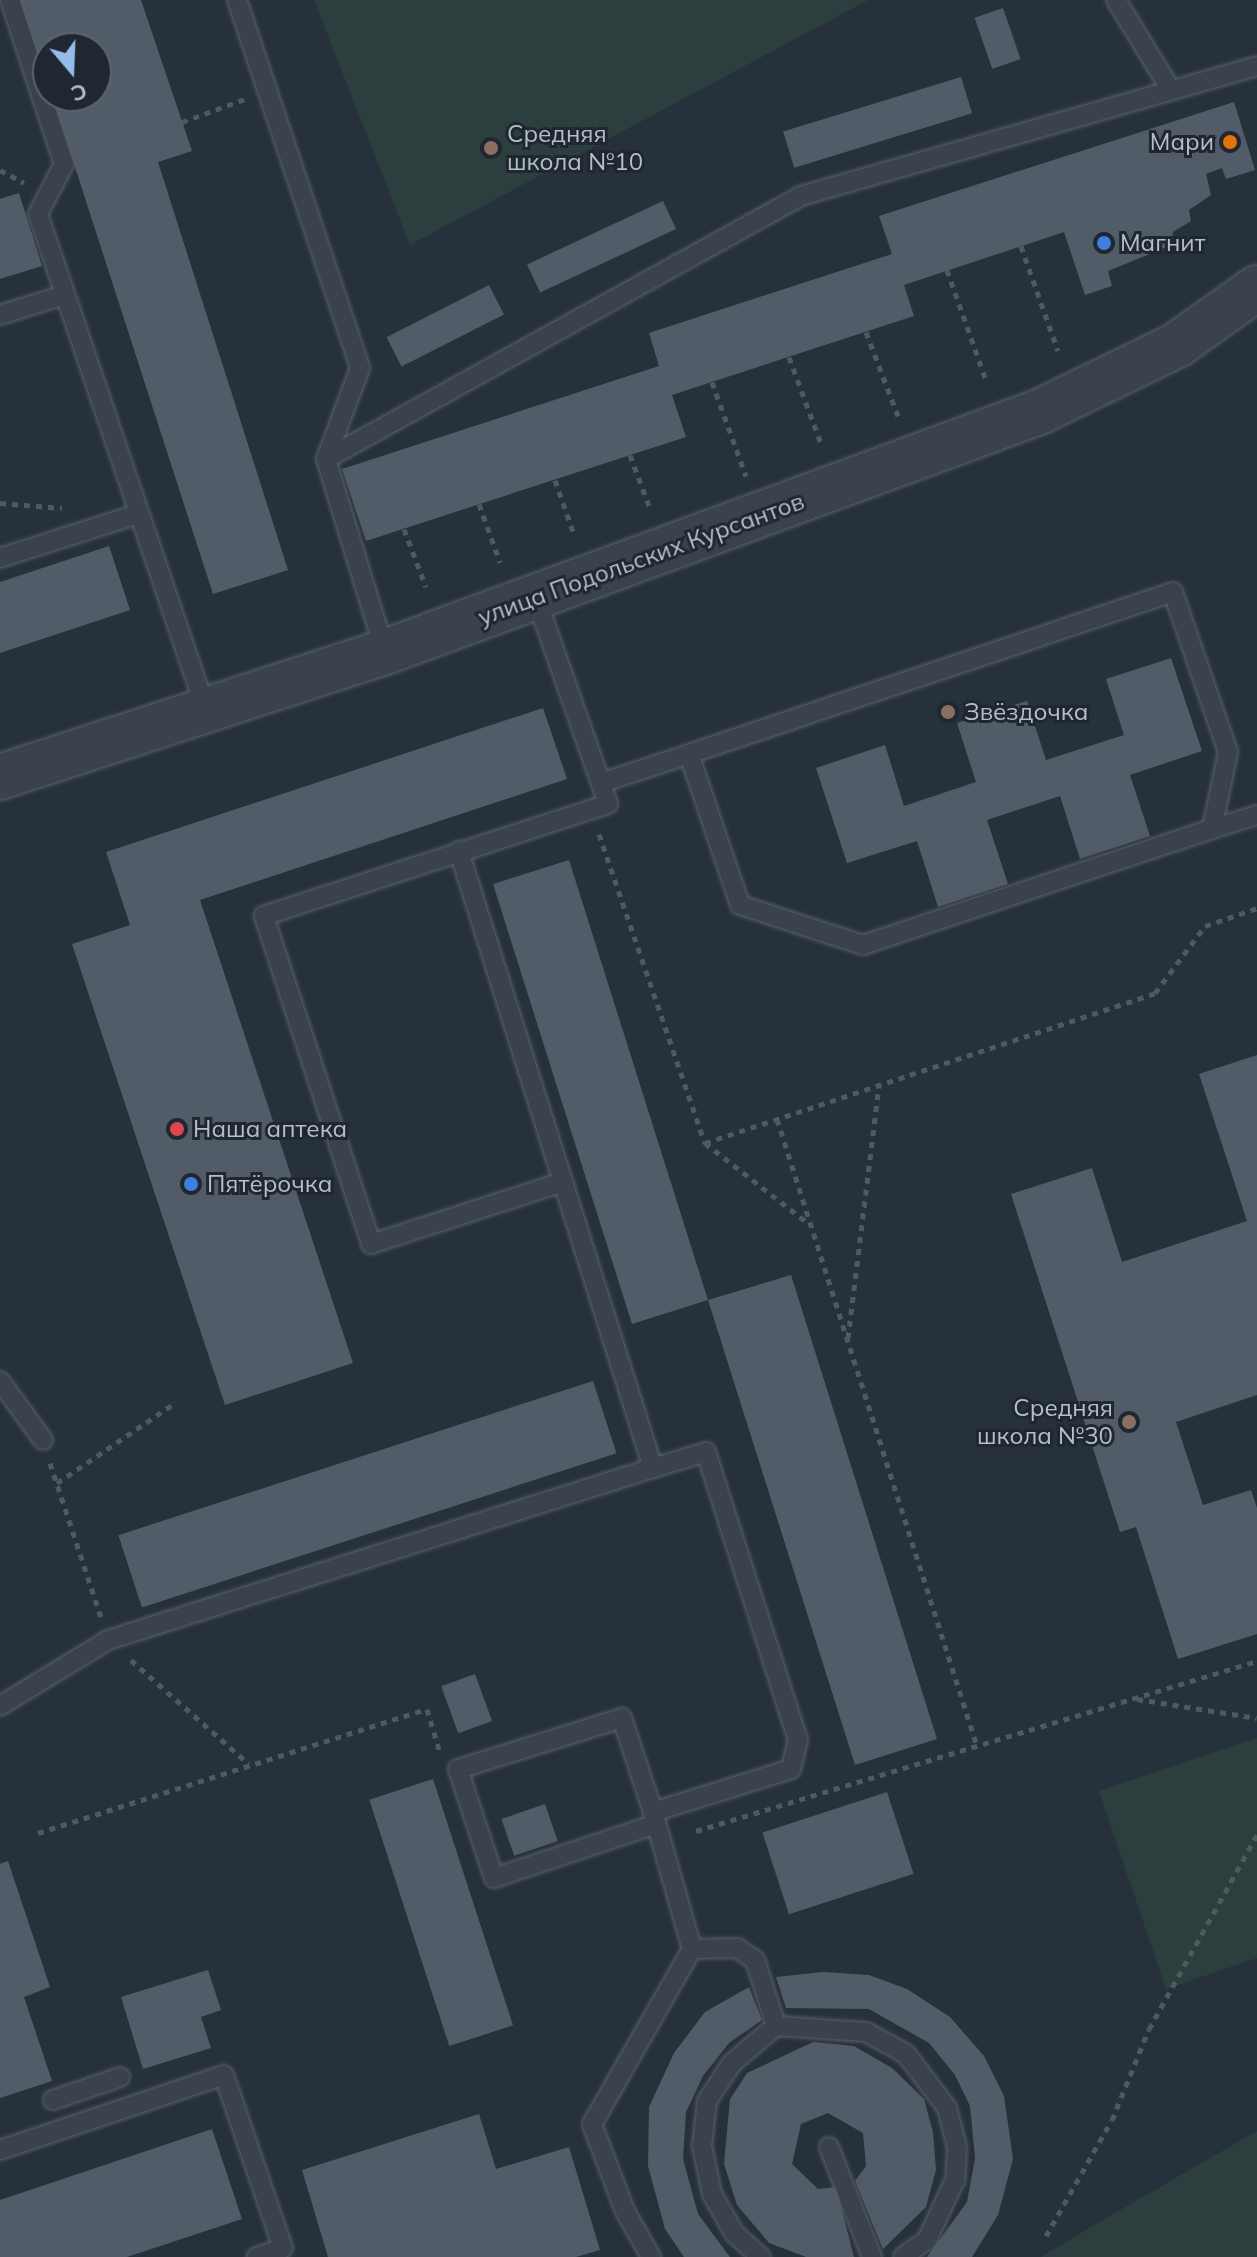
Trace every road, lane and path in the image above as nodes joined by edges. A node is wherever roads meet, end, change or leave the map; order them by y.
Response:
1 (10, 0) edge
2 (237, 0) edge
3 (1116, 0) edge
4 (1257, 66) edge
5 (1171, 90) junction
6 (268, 91) junction
7 (182, 122) dead end
8 (1021, 246) dead end
9 (947, 270) dead end
10 (1257, 288) edge
11 (64, 295) junction
12 (0, 315) edge
13 (866, 332) dead end
14 (1058, 351) dead end
15 (789, 357) dead end
16 (986, 380) dead end
17 (712, 382) dead end
18 (898, 416) dead end
19 (822, 446) dead end
20 (630, 455) dead end
21 (326, 459) junction
22 (746, 476) dead end
23 (555, 480) dead end
24 (479, 504) dead end
25 (651, 511) dead end
26 (138, 514) junction
27 (404, 529) dead end
28 (575, 537) dead end
29 (0, 558) edge
30 (500, 562) dead end
31 (426, 587) dead end
32 (536, 598) junction
33 (385, 652) junction
34 (206, 711) junction
35 (689, 754) junction
36 (0, 777) edge
37 (601, 783) junction
38 (591, 809) junction
39 (1257, 815) edge
40 (1212, 829) junction
41 (459, 851) junction
42 (1257, 908) edge
43 (879, 1085) junction
44 (777, 1119) junction
45 (705, 1143) junction
46 (563, 1182) junction
47 (810, 1224) junction
48 (848, 1342) junction
49 (0, 1381) edge
50 (176, 1402) dead end
51 (43, 1440) dead end
52 (653, 1468) junction
53 (57, 1483) dead end
54 (1132, 1699) dead end
55 (0, 1706) edge
56 (1257, 1718) edge
57 (977, 1746) dead end
58 (654, 1818) junction
59 (1257, 1835) edge
60 (692, 1949) junction
61 (776, 2026) junction
62 (120, 2077) dead end
63 (53, 2100) dead end
64 (829, 2147) dead end
65 (0, 2150) edge
66 (1046, 2236) dead end
67 (257, 2257) edge
68 (651, 2257) edge
69 (761, 2257) edge
70 (872, 2257) edge
71 (903, 2257) edge

1 - 11 lane
2 - 6 lane
3 - 5 lane
4 - 5 lane
5 - 21 lane
6 - 7 path
6 - 21 lane
8 - 14 path
9 - 16 path
10 - 32 street, улица Подольских Курсантов
11 - 12 lane
11 - 26 lane
13 - 18 path
15 - 19 path
17 - 22 path
20 - 25 path
21 - 33 lane
23 - 28 path
24 - 30 path
26 - 29 lane
26 - 34 lane
27 - 31 path
32 - 33 street, улица Подольских Курсантов
32 - 37 lane
33 - 34 street, улица Подольских Курсантов
34 - 36 street, улица Подольских Курсантов
35 - 37 lane
35 - 40 lane
35 - 40 lane
37 - 38 lane
38 - 41 lane
38 - 45 path
39 - 40 lane
41 - 46 lane
41 - 46 lane
42 - 43 path
43 - 44 path
43 - 48 path
44 - 45 path
44 - 47 path
45 - 47 path
46 - 52 lane
47 - 48 path
48 - 57 path
49 - 51 lane
50 - 53 path
52 - 55 lane
52 - 58 lane
54 - 56 path
58 - 58 lane
58 - 60 lane
59 - 66 path
60 - 61 lane
60 - 68 lane
61 - 69 lane
61 - 71 lane
62 - 63 lane
64 - 70 lane
65 - 67 lane

